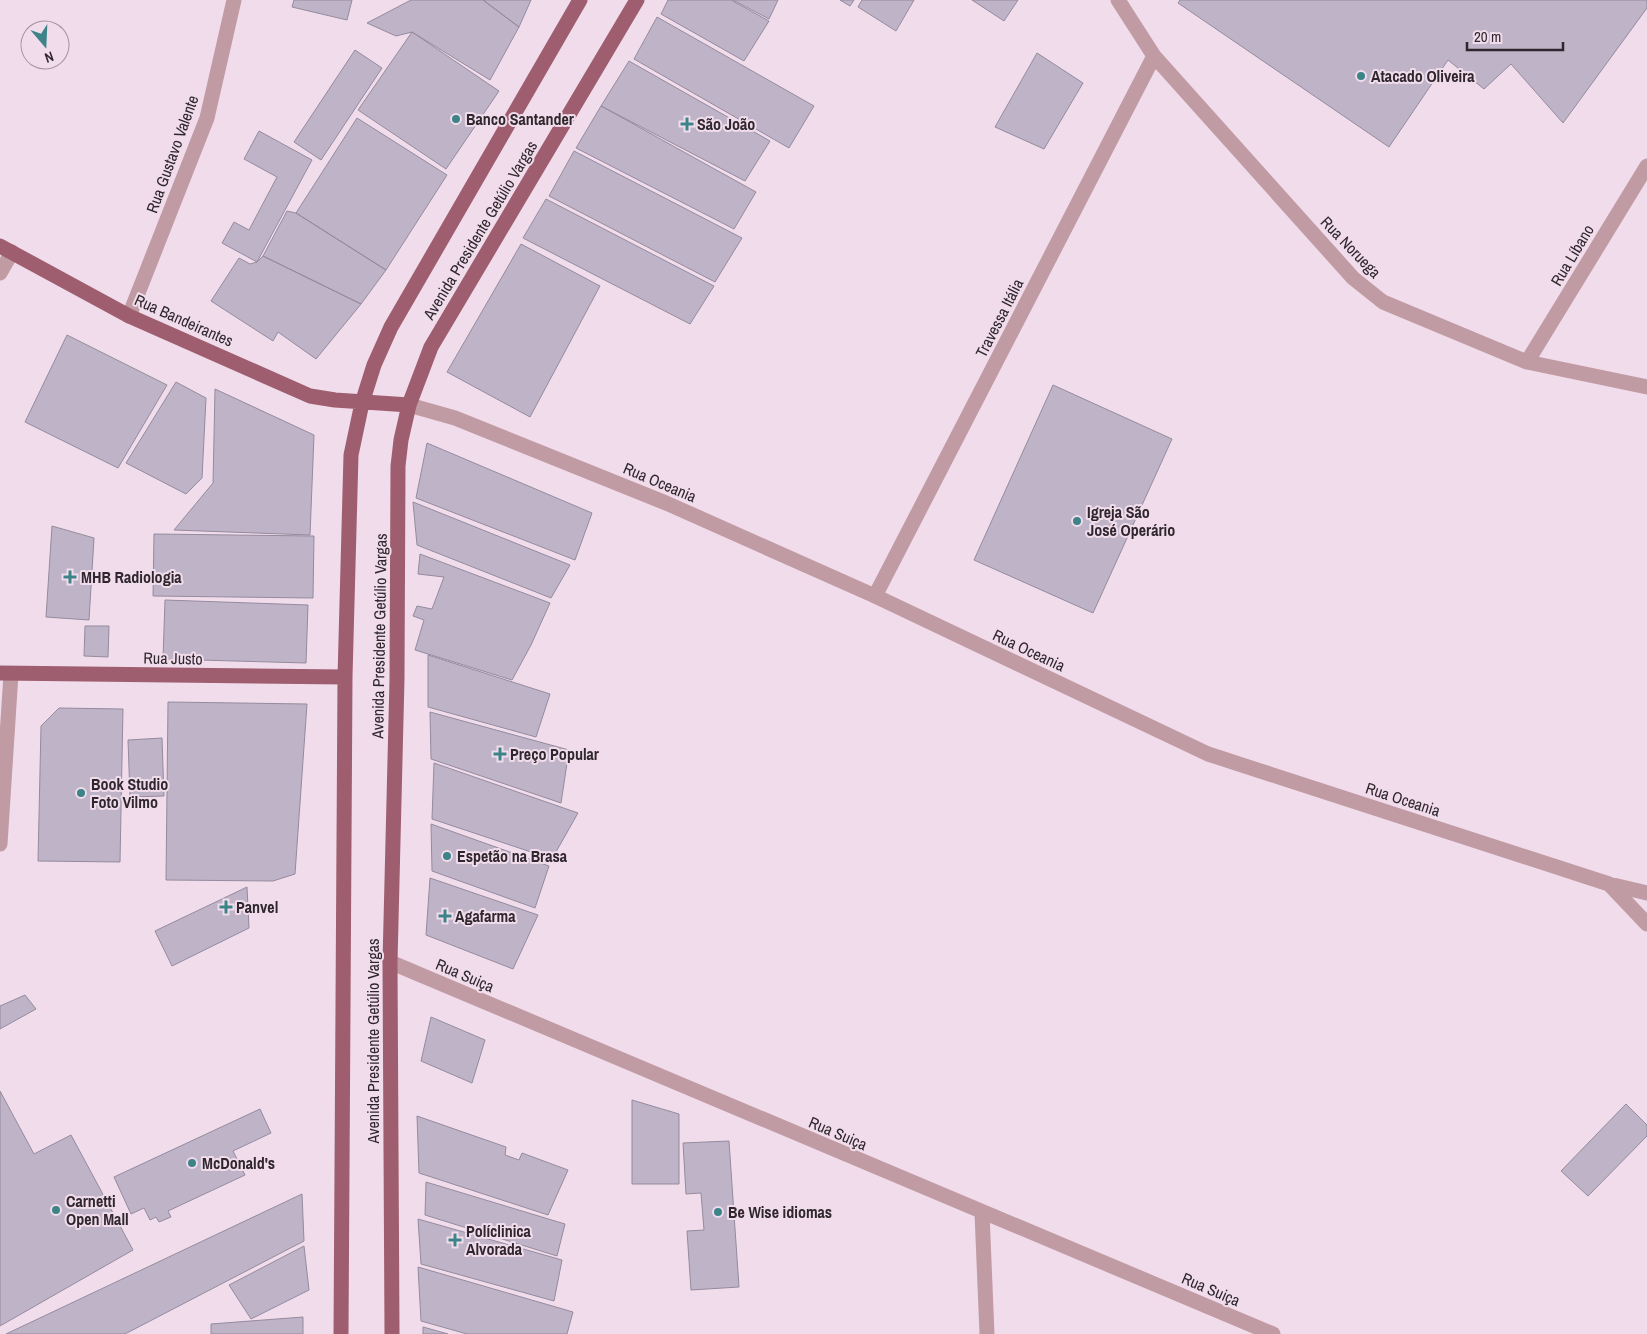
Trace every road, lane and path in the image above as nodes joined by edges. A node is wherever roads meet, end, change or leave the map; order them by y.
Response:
1 (234, 0) edge
2 (580, 0) edge
3 (637, 0) edge
4 (1118, 0) edge
5 (1154, 56) junction
6 (1647, 166) edge
7 (6, 249) edge
8 (0, 273) edge
9 (129, 316) junction
10 (1527, 362) junction
11 (1647, 387) edge
12 (362, 402) junction
13 (409, 405) junction
14 (875, 596) junction
15 (5, 674) edge
16 (345, 678) junction
17 (0, 844) edge
18 (1609, 884) junction
19 (1647, 893) edge
20 (1647, 924) edge
21 (390, 962) junction
22 (982, 1213) junction
23 (341, 1334) edge
24 (392, 1334) edge
25 (987, 1334) edge
26 (1273, 1334) edge

1 - 9 street, Rua Gustavo Valente
2 - 12 main road, Avenida Presidente Getúlio Vargas
3 - 13 main road, Avenida Presidente Getúlio Vargas
4 - 5 street, Rua Noruega
5 - 10 street, Rua Noruega
5 - 14 street, Travessa Itália
6 - 10 street, Rua Líbano
7 - 8 street
7 - 9 main road, Rua Bandeirantes
9 - 12 main road, Rua Bandeirantes
10 - 11 street, Rua Noruega
12 - 13 main road, Rua Bandeirantes
12 - 16 main road, Avenida Presidente Getúlio Vargas
13 - 14 street, Rua Oceania
13 - 21 main road, Avenida Presidente Getúlio Vargas
14 - 18 street, Rua Oceania
15 - 16 main road, Rua Justo
15 - 17 street
16 - 23 main road, Avenida Presidente Getúlio Vargas
18 - 19 street, Rua Oceania
18 - 20 street
21 - 22 street, Rua Suiça
21 - 24 main road, Avenida Presidente Getúlio Vargas
22 - 25 street
22 - 26 street, Rua Suiça

